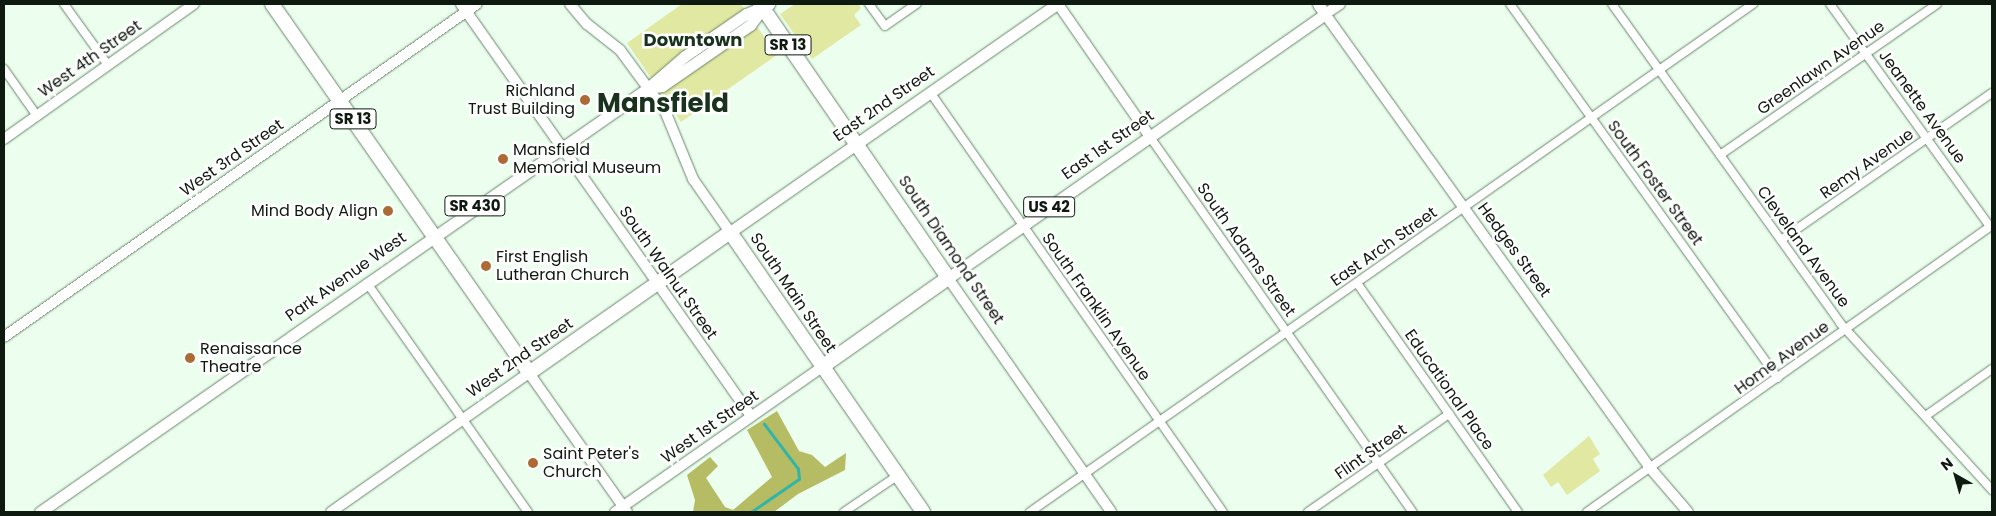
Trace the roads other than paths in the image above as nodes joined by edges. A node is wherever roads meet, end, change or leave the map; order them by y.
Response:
1 (64, 4) edge
2 (194, 4) edge
3 (272, 4) edge
4 (477, 4) edge
5 (570, 4) edge
6 (869, 4) edge
7 (917, 4) edge
8 (1057, 4) edge
9 (1318, 4) edge
10 (1340, 4) edge
11 (1510, 4) edge
12 (1612, 4) edge
13 (1753, 4) edge
14 (1830, 4) edge
15 (1937, 4) edge
16 (764, 5) edge
17 (464, 8) edge
18 (1325, 14) junction
19 (1866, 53) junction
20 (108, 65) junction
21 (4, 69) edge
22 (1659, 70) junction
23 (648, 88) junction
24 (930, 92) junction
25 (1992, 92) edge
26 (340, 100) junction
27 (37, 116) junction
28 (1591, 118) junction
29 (1150, 137) junction
30 (1928, 138) junction
31 (4, 139) edge
32 (857, 143) junction
33 (562, 146) junction
34 (1720, 156) junction
35 (1464, 208) junction
36 (1023, 226) junction
37 (1991, 226) edge
38 (730, 232) junction
39 (433, 236) junction
40 (1781, 240) junction
41 (948, 278) junction
42 (366, 283) junction
43 (656, 283) junction
44 (1357, 283) junction
45 (1846, 329) junction
46 (1285, 333) junction
47 (4, 337) edge
48 (822, 367) junction
49 (1992, 369) edge
50 (529, 373) junction
51 (1778, 378) junction
52 (1449, 414) junction
53 (1927, 415) junction
54 (751, 416) junction
55 (462, 420) junction
56 (1159, 422) junction
57 (1378, 464) junction
58 (1650, 468) junction
59 (1084, 474) junction
60 (897, 476) junction
61 (1992, 490) edge
62 (622, 510) edge
63 (40, 512) edge
64 (331, 512) edge
65 (528, 512) edge
66 (844, 512) edge
67 (923, 512) edge
68 (1030, 512) edge
69 (1111, 512) edge
70 (1223, 512) edge
71 (1308, 512) edge
72 (1412, 512) edge
73 (1518, 512) edge
74 (1587, 512) edge
75 (1688, 512) edge

1 - 20 street
2 - 20 street, West 4th Street
3 - 26 highway, SR 13
4 - 17 street, West 3rd Street
5 - 23 street, South Main Street
6 - 7 street
8 - 24 main road, East 2nd Street
8 - 29 street, South Adams Street
9 - 18 main road, Hedges Street
10 - 18 street, East 1st Street
11 - 28 street, South Foster Street
12 - 22 street, Cleveland Avenue
13 - 22 street, East Arch Street
14 - 19 street, Jeanette Avenue
15 - 19 street, Greenlawn Avenue
16 - 23 main road, SR 430
16 - 32 highway, South Diamond Street / SR 13
17 - 26 street, West 3rd Street
17 - 33 street, South Walnut Street
18 - 29 main road, East 1st Street / US 42
18 - 35 street, Hedges Street
19 - 30 street, Jeanette Avenue
19 - 34 street, Greenlawn Avenue
20 - 27 street, West 4th Street
21 - 27 street
22 - 28 street, East Arch Street
22 - 34 street, Cleveland Avenue
23 - 33 main road, Park Avenue West / SR 430
23 - 38 street, South Main Street
24 - 32 main road, East 2nd Street
24 - 36 street, South Franklin Avenue
25 - 30 street, Remy Avenue
26 - 39 highway, SR 13
26 - 47 street, West 3rd Street
27 - 31 street, West 4th Street
28 - 35 street, East Arch Street
28 - 51 street, South Foster Street
29 - 36 main road, East 1st Street / US 42
29 - 46 street, South Adams Street
30 - 37 street, Jeanette Avenue
30 - 40 street, Remy Avenue
32 - 38 main road, East 2nd Street
32 - 41 highway, South Diamond Street / SR 13
33 - 39 main road, Park Avenue West / SR 430
33 - 43 street, South Walnut Street
34 - 40 street, Cleveland Avenue
35 - 44 street, East Arch Street
35 - 58 street, Hedges Street
36 - 41 main road, East 1st Street / US 42
36 - 56 street, South Franklin Avenue
37 - 45 street, Home Avenue
38 - 43 highway, West 2nd Street
38 - 48 highway, South Main Street
39 - 42 main road, Park Avenue West / SR 430
39 - 50 highway, SR 13
40 - 45 street, Cleveland Avenue
41 - 48 highway, East 1st Street / US 42
41 - 59 street, South Diamond Street
42 - 55 street
42 - 63 main road, Park Avenue West / SR 430
43 - 50 highway, West 2nd Street
43 - 54 street, South Walnut Street
44 - 46 street, East Arch Street
44 - 52 street, Educational Place
45 - 51 street, Home Avenue
45 - 53 street, Cleveland Avenue
46 - 56 street, East Arch Street
46 - 57 street, South Adams Street
48 - 54 street, West 1st Street
48 - 60 highway, South Main Street
49 - 53 street
50 - 55 street, West 2nd Street
50 - 62 street
51 - 58 street, Home Avenue
52 - 57 street, Flint Street
52 - 73 street, Educational Place
53 - 61 street, Cleveland Avenue
54 - 62 street, West 1st Street
55 - 64 street, West 2nd Street
55 - 65 street
56 - 59 street, East Arch Street
56 - 70 street, South Franklin Avenue
57 - 71 street, Flint Street
57 - 72 street, South Adams Street
58 - 74 street, Home Avenue
58 - 75 street, Hedges Street
59 - 68 street, East Arch Street
59 - 69 street, South Diamond Street
60 - 66 street
60 - 67 highway, South Main Street

